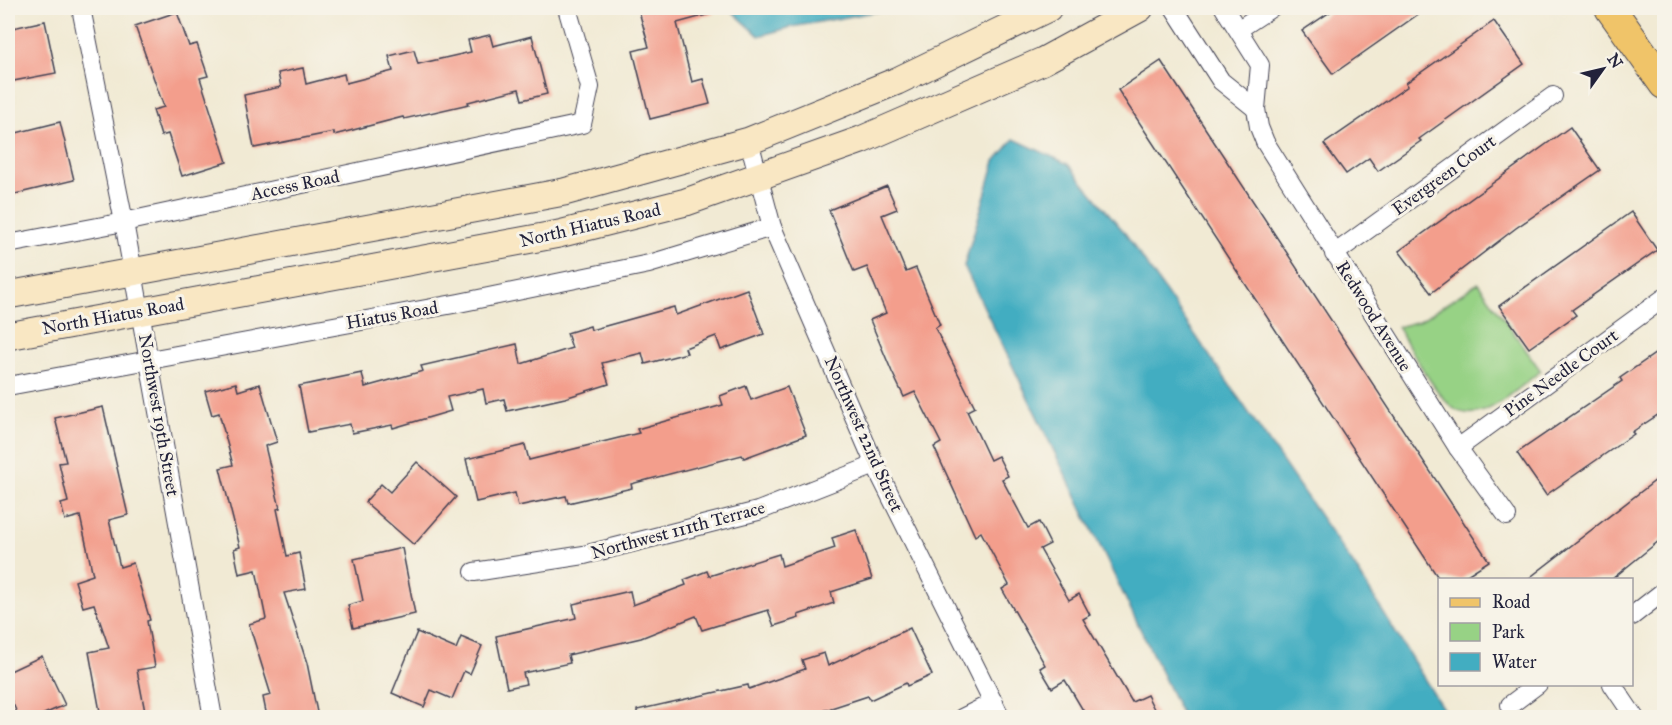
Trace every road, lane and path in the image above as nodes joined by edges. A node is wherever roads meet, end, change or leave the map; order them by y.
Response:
1 (81, 8) edge
2 (567, 8) edge
3 (1048, 8) edge
4 (1140, 8) edge
5 (1174, 8) edge
6 (1224, 8) edge
7 (1271, 8) edge
8 (1610, 8) edge
9 (1239, 29) junction
10 (1665, 84) edge
11 (1553, 96) dead end
12 (1256, 109) junction
13 (749, 141) junction
14 (759, 177) junction
15 (124, 222) junction
16 (772, 227) junction
17 (8, 244) edge
18 (1334, 254) junction
19 (133, 272) junction
20 (8, 295) edge
21 (1665, 298) edge
22 (141, 311) junction
23 (8, 336) edge
24 (148, 360) junction
25 (8, 386) edge
26 (1458, 448) junction
27 (875, 465) junction
28 (1507, 516) dead end
29 (474, 572) dead end
30 (1665, 591) edge
31 (1633, 615) edge
32 (1535, 686) edge
33 (1613, 686) edge
34 (1510, 705) dead end
35 (998, 710) edge
36 (213, 717) edge
37 (962, 717) edge
38 (1635, 717) edge

1 - 15 street, Northwest 19th Street
2 - 15 street, Access Road
3 - 13 main road
4 - 14 main road, North Hiatus Road
5 - 12 street
6 - 9 street, Redwood Avenue
7 - 9 street
8 - 10 main road
9 - 12 street, Redwood Avenue
11 - 18 street, Evergreen Court
12 - 18 street, Redwood Avenue
13 - 14 street, Northwest 22nd Street
13 - 19 main road
14 - 16 street, Northwest 22nd Street
14 - 22 main road, North Hiatus Road
15 - 17 street, Access Road
15 - 19 street, Northwest 19th Street
16 - 24 street, Hiatus Road
16 - 27 street, Northwest 22nd Street
18 - 26 street, Redwood Avenue
19 - 20 main road
19 - 22 street, Northwest 19th Street
21 - 26 street, Pine Needle Court
22 - 23 main road, North Hiatus Road
22 - 24 street, Northwest 19th Street
24 - 25 street, Hiatus Road
24 - 36 street, Northwest 19th Street
26 - 28 street, Redwood Avenue
27 - 29 street, Northwest 111th Terrace
27 - 35 street, Northwest 22nd Street
30 - 31 street
32 - 34 street
33 - 38 street
35 - 37 street

